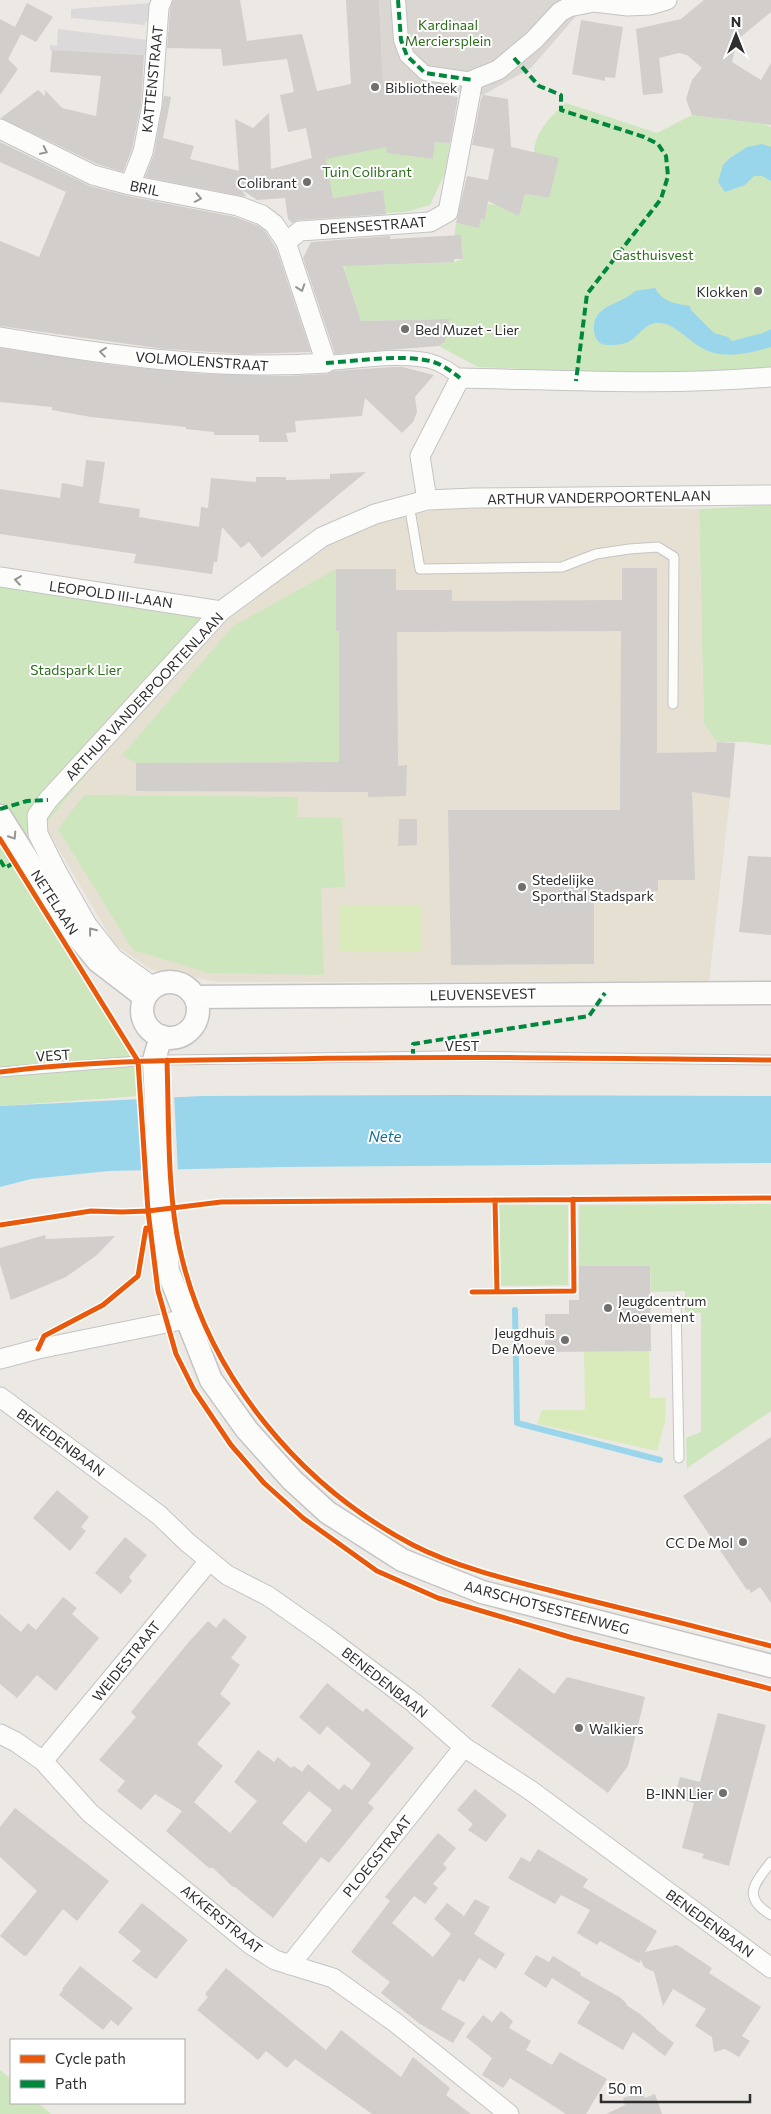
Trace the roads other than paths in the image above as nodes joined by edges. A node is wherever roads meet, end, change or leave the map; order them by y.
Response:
1 (162, 0) edge
2 (398, 0) edge
3 (667, 0) edge
4 (564, 3) edge
5 (473, 80) junction
6 (0, 130) edge
7 (130, 185) junction
8 (286, 242) junction
9 (0, 338) edge
10 (326, 363) junction
11 (771, 377) edge
12 (460, 378) junction
13 (771, 495) edge
14 (427, 500) junction
15 (409, 504) junction
16 (0, 578) edge
17 (222, 610) junction
18 (673, 704) dead end
19 (48, 800) joint
20 (0, 816) edge
21 (149, 992) junction
22 (771, 993) edge
23 (195, 997) junction
24 (161, 1036) junction
25 (167, 1060) dead end
26 (771, 1060) edge
27 (138, 1061) dead end
28 (0, 1072) edge
29 (676, 1301) dead end
30 (186, 1319) junction
31 (0, 1359) edge
32 (0, 1397) edge
33 (679, 1458) dead end
34 (209, 1561) junction
35 (771, 1666) edge
36 (0, 1734) edge
37 (464, 1747) junction
38 (42, 1761) junction
39 (771, 1862) edge
40 (771, 1914) edge
41 (290, 1965) junction
42 (771, 1968) edge
43 (508, 2114) edge

1 - 7 street, KATTENSTRAAT
2 - 5 street
3 - 4 street
4 - 5 street
5 - 8 street, DEENSESTRAAT
6 -> 7 street, BRIL
7 -> 8 street, BRIL
8 -> 10 street, BRIL
10 -> 9 street, VOLMOLENSTRAAT
10 - 12 street, VOLMOLENSTRAAT
11 - 12 street
12 - 14 street
13 - 14 street, ARTHUR VANDERPOORTENLAAN
14 - 15 street, ARTHUR VANDERPOORTENLAAN
15 - 17 street, ARTHUR VANDERPOORTENLAAN
15 - 18 lane
17 -> 16 street, LEOPOLD III-LAAN
17 - 19 street, ARTHUR VANDERPOORTENLAAN
21 -> 19 street, NETELAAN
20 -> 21 street, NETELAAN
21 - 23 street
21 - 24 street
22 - 23 street, LEUVENSEVEST
23 - 24 street
24 - 30 street, AARSCHOTSESTEENWEG
25 - 26 lane, VEST
27 - 28 lane, VEST
29 - 33 lane
30 - 31 street
30 - 35 street, AARSCHOTSESTEENWEG
32 - 34 street, BENEDENBAAN
34 - 37 street, BENEDENBAAN
34 - 38 street, WEIDESTRAAT
36 - 38 street, AKKERSTRAAT
37 - 41 street, PLOEGSTRAAT
37 - 42 street, BENEDENBAAN
38 - 41 street, AKKERSTRAAT
39 - 40 lane
41 - 43 street, AKKERSTRAAT

